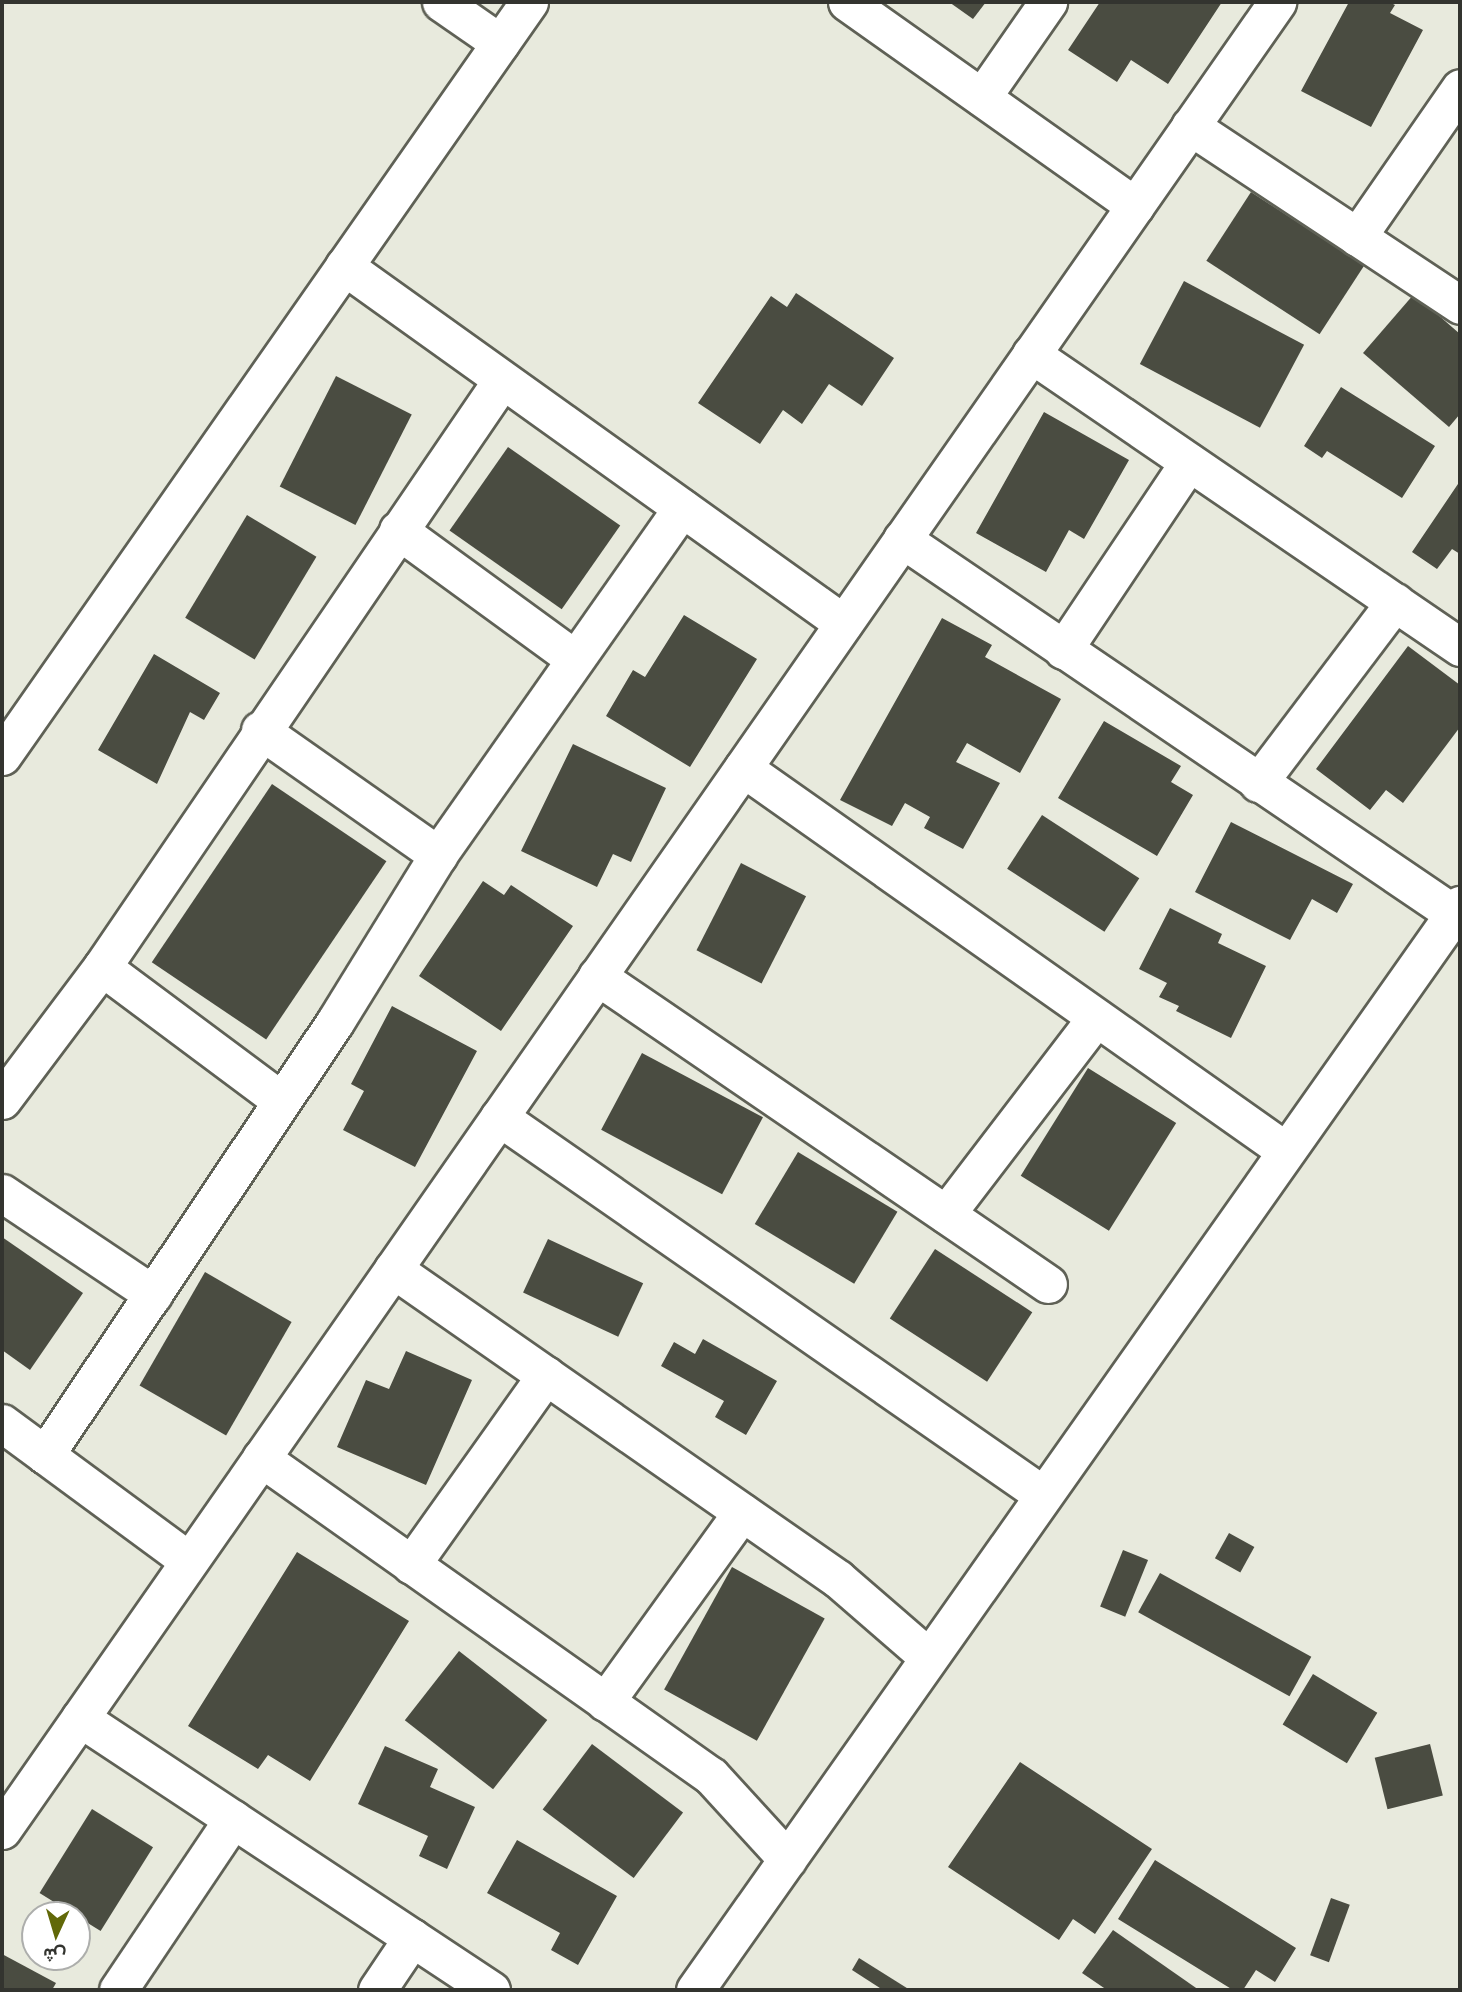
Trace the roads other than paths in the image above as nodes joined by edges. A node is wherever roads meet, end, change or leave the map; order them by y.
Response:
1 (441, 2) edge
2 (528, 2) edge
3 (847, 2) edge
4 (1048, 2) edge
5 (1277, 2) edge
6 (500, 43) junction
7 (1460, 88) edge
8 (982, 97) junction
9 (1190, 127) junction
10 (1135, 206) junction
11 (1357, 237) junction
12 (344, 266) junction
13 (1460, 305) edge
14 (1031, 354) junction
15 (502, 380) junction
16 (1189, 462) junction
17 (682, 508) junction
18 (398, 530) junction
19 (902, 540) junction
20 (1395, 602) junction
21 (843, 623) junction
22 (1460, 647) edge
23 (1063, 650) junction
24 (575, 659) junction
25 (260, 730) junction
26 (2, 756) edge
27 (743, 768) junction
28 (1258, 783) junction
29 (438, 855) junction
30 (1457, 910) edge
31 (102, 967) junction
32 (597, 976) junction
33 (1096, 1018) junction
34 (2, 1100) edge
35 (282, 1101) junction
36 (499, 1117) junction
37 (1286, 1152) junction
38 (2, 1193) edge
39 (946, 1214) junction
40 (393, 1269) junction
41 (1048, 1284) dead end
42 (153, 1294) junction
43 (546, 1375) junction
44 (2, 1423) edge
45 (45, 1455) junction
46 (261, 1458) junction
47 (1043, 1495) junction
48 (742, 1513) junction
49 (190, 1560) junction
50 (411, 1565) junction
51 (928, 1657) junction
52 (605, 1702) junction
53 (80, 1717) junction
54 (233, 1819) junction
55 (2, 1830) edge
56 (787, 1859) junction
57 (412, 1938) junction
58 (118, 1990) edge
59 (377, 1990) edge
60 (491, 1990) edge
61 (695, 1990) edge

1 - 6 street
2 - 6 street
3 - 8 street
4 - 8 street
5 - 9 street
6 - 12 street
7 - 11 street
8 - 10 street
9 - 10 street
9 - 11 street
10 - 14 street
11 - 13 street
12 - 15 street
12 - 26 street
14 - 16 street
14 - 19 street
15 - 17 street
15 - 18 street
16 - 20 street
16 - 23 street
17 - 21 street
17 - 24 street
18 - 24 street
18 - 25 street
19 - 21 street
19 - 23 street
20 - 22 street
20 - 28 street
21 - 27 street
23 - 28 street
24 - 29 street
25 - 29 street
25 - 31 street
27 - 32 street
27 - 33 street
28 - 30 street
29 - 35 street
30 - 37 street
31 - 34 street
31 - 35 street
32 - 36 street
32 - 39 street
33 - 37 street
33 - 39 street
35 - 42 street
36 - 40 street
36 - 47 street
37 - 47 street
38 - 42 street
39 - 41 street
40 - 43 street
40 - 46 street
42 - 45 street
43 - 48 street
43 - 50 street
44 - 45 street
45 - 49 street
46 - 49 street
46 - 50 street
47 - 51 street
48 - 51 street
48 - 52 street
49 - 53 street
50 - 52 street
51 - 56 street
52 - 56 street
53 - 54 street
53 - 55 street
54 - 57 street
54 - 58 street
56 - 61 street
57 - 59 street
57 - 60 street

